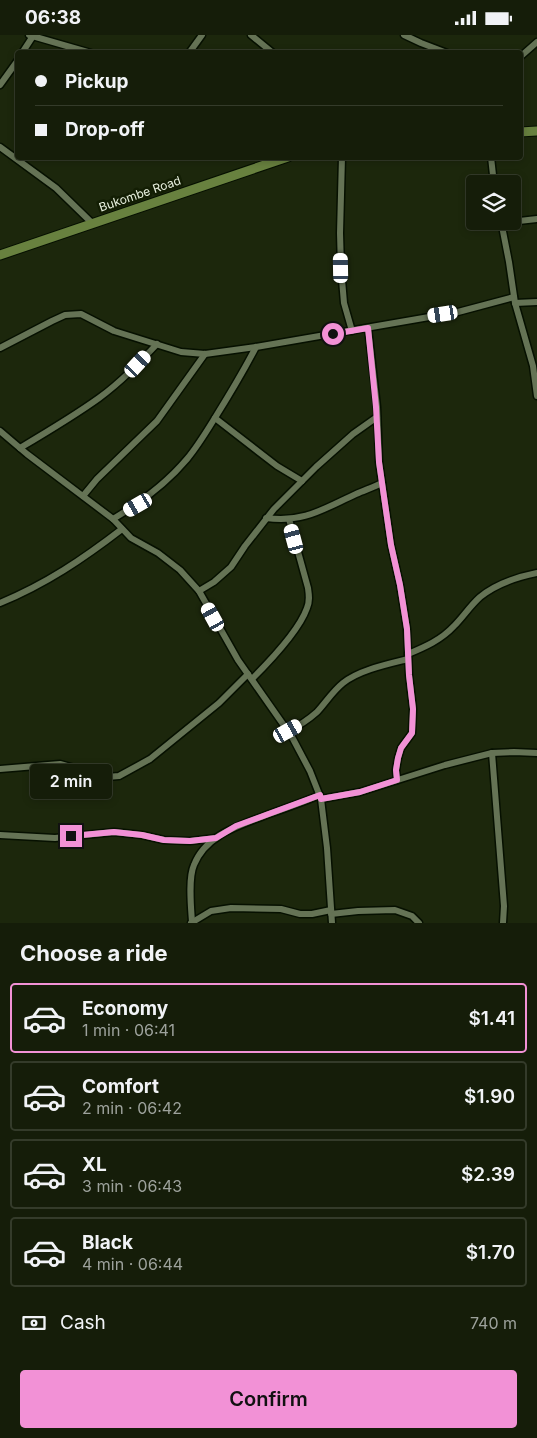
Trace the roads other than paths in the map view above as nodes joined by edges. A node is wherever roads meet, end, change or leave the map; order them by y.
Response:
1 (31, 35) edge
2 (202, 35) edge
3 (251, 35) edge
4 (404, 35) edge
5 (537, 42) edge
6 (24, 50) edge
7 (80, 50) edge
8 (191, 50) edge
9 (269, 50) edge
10 (439, 50) edge
11 (523, 54) edge
12 (15, 64) edge
13 (0, 85) edge
14 (537, 131) edge
15 (523, 132) edge
16 (0, 147) edge
17 (15, 158) edge
18 (18, 160) edge
19 (279, 160) edge
20 (342, 160) edge
21 (491, 160) edge
22 (493, 175) edge
23 (537, 219) edge
24 (521, 220) edge
25 (93, 224) junction
26 (503, 230) edge
27 (0, 254) edge
28 (514, 300) junction
29 (537, 302) edge
30 (368, 328) junction
31 (352, 331) junction
32 (156, 344) junction
33 (256, 347) junction
34 (0, 348) edge
35 (204, 355) junction
36 (537, 396) edge
37 (377, 417) junction
38 (215, 418) junction
39 (0, 431) edge
40 (20, 448) junction
41 (302, 481) junction
42 (382, 483) junction
43 (83, 496) junction
44 (113, 519) junction
45 (266, 519) junction
46 (289, 519) junction
47 (122, 529) junction
48 (537, 573) edge
49 (199, 591) junction
50 (0, 603) edge
51 (408, 657) junction
52 (250, 677) junction
53 (288, 731) junction
54 (492, 753) junction
55 (537, 753) edge
56 (0, 769) edge
57 (397, 780) junction
58 (320, 797) junction
59 (0, 835) edge
60 (216, 838) junction
61 (331, 912) junction
62 (192, 923) edge
63 (332, 923) edge
64 (419, 923) edge
65 (503, 923) edge

1 - 6 street
1 - 7 street
2 - 8 street
3 - 9 street
4 - 10 street
5 - 11 street
12 - 13 street
14 - 15 main road
16 - 17 street
18 - 25 street
19 - 25 main road, Bukombe Road
20 - 31 street
21 - 22 street
23 - 24 street
25 - 27 main road, Bukombe Road
26 - 28 street
28 - 29 street
28 - 30 street
28 - 36 street
30 - 31 street
30 - 37 street
31 - 33 street
32 - 34 street
32 - 35 street
32 - 40 street
33 - 35 street
33 - 38 street
35 - 43 street
37 - 41 street
37 - 42 street
38 - 41 street
38 - 44 street
39 - 40 street
40 - 43 street
41 - 45 street
42 - 46 street
42 - 51 street
43 - 44 street
44 - 47 street
45 - 46 street
45 - 49 street
46 - 52 street
47 - 49 street
47 - 50 street
48 - 51 street
49 - 52 street
51 - 53 street
51 - 57 street
52 - 53 street
52 - 56 street
53 - 58 street
54 - 55 street
54 - 57 street
54 - 65 street
57 - 58 street
58 - 60 street
58 - 61 street
59 - 60 street
60 - 62 street
61 - 62 street
61 - 63 street
61 - 64 street

